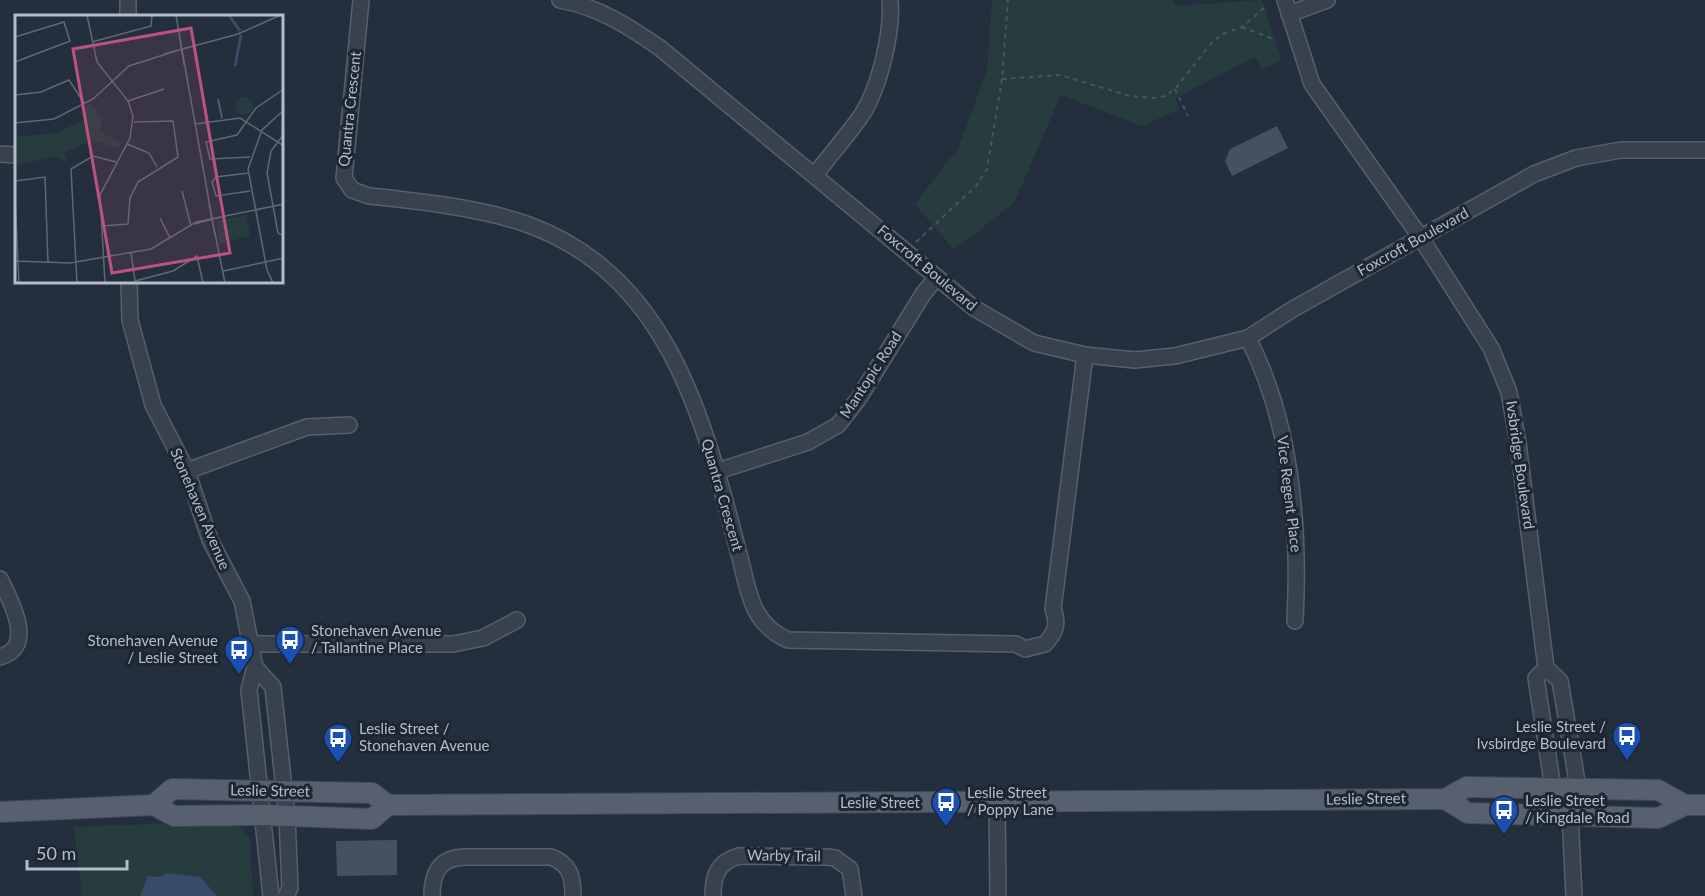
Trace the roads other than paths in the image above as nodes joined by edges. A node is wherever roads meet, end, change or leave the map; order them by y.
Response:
1 (361, 0) edge
2 (560, 0) edge
3 (890, 0) edge
4 (1327, 0) edge
5 (1287, 7) edge
6 (1705, 150) edge
7 (0, 154) edge
8 (15, 155) edge
9 (815, 175) junction
10 (1421, 238) junction
11 (936, 278) junction
12 (129, 284) edge
13 (1248, 338) junction
14 (1085, 355) junction
15 (349, 425) dead end
16 (187, 471) junction
17 (718, 471) junction
18 (0, 579) edge
19 (517, 620) dead end
20 (1295, 621) dead end
21 (250, 644) junction
22 (0, 657) edge
23 (255, 667) junction
24 (1546, 668) junction
25 (1553, 788) junction
26 (1578, 789) junction
27 (260, 791) junction
28 (285, 791) junction
29 (1445, 799) junction
30 (997, 803) junction
31 (154, 805) junction
32 (388, 805) junction
33 (1695, 805) edge
34 (0, 812) edge
35 (262, 815) junction
36 (1570, 815) junction
37 (287, 816) junction
38 (271, 896) edge
39 (286, 896) edge
40 (432, 896) edge
41 (573, 896) edge
42 (713, 896) edge
43 (854, 896) edge
44 (998, 896) edge
45 (1574, 896) edge

1 - 17 street, Quantra Crescent
2 - 9 street, Foxcroft Boulevard
3 - 9 street
4 - 5 street
5 - 10 street, Ivsbridge Boulevard
6 - 10 street, Foxcroft Boulevard
7 - 8 street
9 - 11 street, Foxcroft Boulevard
10 - 13 street, Foxcroft Boulevard
10 - 24 street, Ivsbridge Boulevard
11 - 14 street, Foxcroft Boulevard
11 - 17 street, Mantopic Road
12 - 16 street, Stonehaven Avenue
13 - 14 street, Foxcroft Boulevard
13 - 20 street, Vice Regent Place
14 - 17 street, Quantra Crescent
15 - 16 street
16 - 21 street, Stonehaven Avenue
18 - 22 street
19 - 21 street
21 - 23 street, Stonehaven Avenue
23 - 27 street, Stonehaven Avenue
23 - 28 street, Stonehaven Avenue
24 - 25 street, Ivsbridge Boulevard
24 - 26 street, Ivsbridge Boulevard
25 - 26 main road, Leslie Street
25 - 29 main road, Leslie Street
25 - 36 street
26 - 33 main road, Leslie Street
26 - 36 street, Ivsbridge Boulevard
27 - 28 main road, Leslie Street
27 - 31 main road, Leslie Street
27 - 35 street, Stonehaven Avenue
28 - 32 main road, Leslie Street
28 - 37 street, Stonehaven Avenue
29 - 30 main road, Leslie Street
29 - 36 main road, Leslie Street
30 - 32 main road, Leslie Street
30 - 44 street
31 - 34 main road, Leslie Street
31 - 35 main road, Leslie Street
32 - 37 main road, Leslie Street
33 - 36 main road, Leslie Street
35 - 37 main road, Leslie Street
35 - 38 street, Stonehaven Avenue
36 - 45 street
37 - 39 street, Stonehaven Avenue
40 - 41 street
42 - 43 street, Warby Trail

